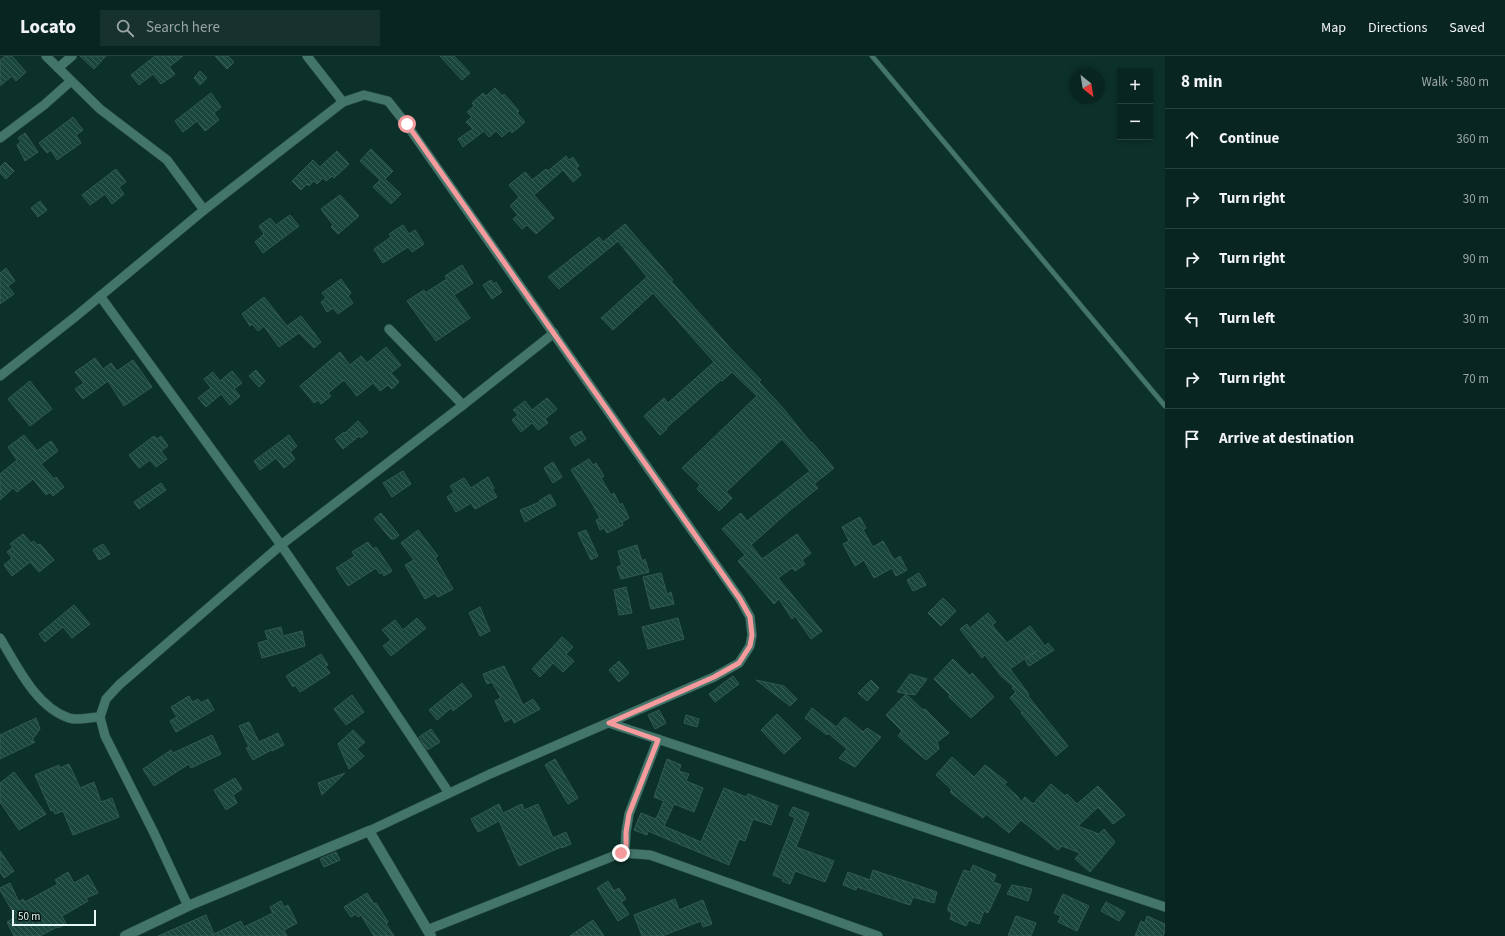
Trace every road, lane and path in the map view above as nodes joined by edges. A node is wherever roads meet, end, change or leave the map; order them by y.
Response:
1 (46, 56) edge
2 (72, 56) edge
3 (307, 56) edge
4 (872, 56) edge
5 (58, 68) junction
6 (71, 82) junction
7 (343, 102) junction
8 (0, 138) edge
9 (204, 210) junction
10 (100, 296) junction
11 (389, 329) dead end
12 (554, 333) junction
13 (0, 376) edge
14 (463, 406) junction
15 (1165, 406) edge
16 (281, 545) junction
17 (0, 638) edge
18 (100, 717) junction
19 (609, 723) junction
20 (658, 740) junction
21 (449, 793) junction
22 (369, 831) junction
23 (621, 853) junction
24 (188, 906) junction
25 (1165, 906) edge
26 (429, 933) edge
27 (125, 936) edge
28 (878, 936) edge

1 - 5 street
2 - 5 street
3 - 7 street
4 - 15 lane
5 - 6 street
6 - 8 street
6 - 9 street
7 - 9 street
7 - 12 street
9 - 10 street
10 - 13 street
10 - 16 street
11 - 14 street
12 - 14 street
12 - 19 street
14 - 16 street
16 - 18 street
16 - 21 street
17 - 18 street
18 - 24 street
19 - 20 street
19 - 21 street
20 - 23 street
20 - 25 street
21 - 22 street
22 - 24 street
22 - 26 street
23 - 26 street
23 - 28 street
24 - 27 street

